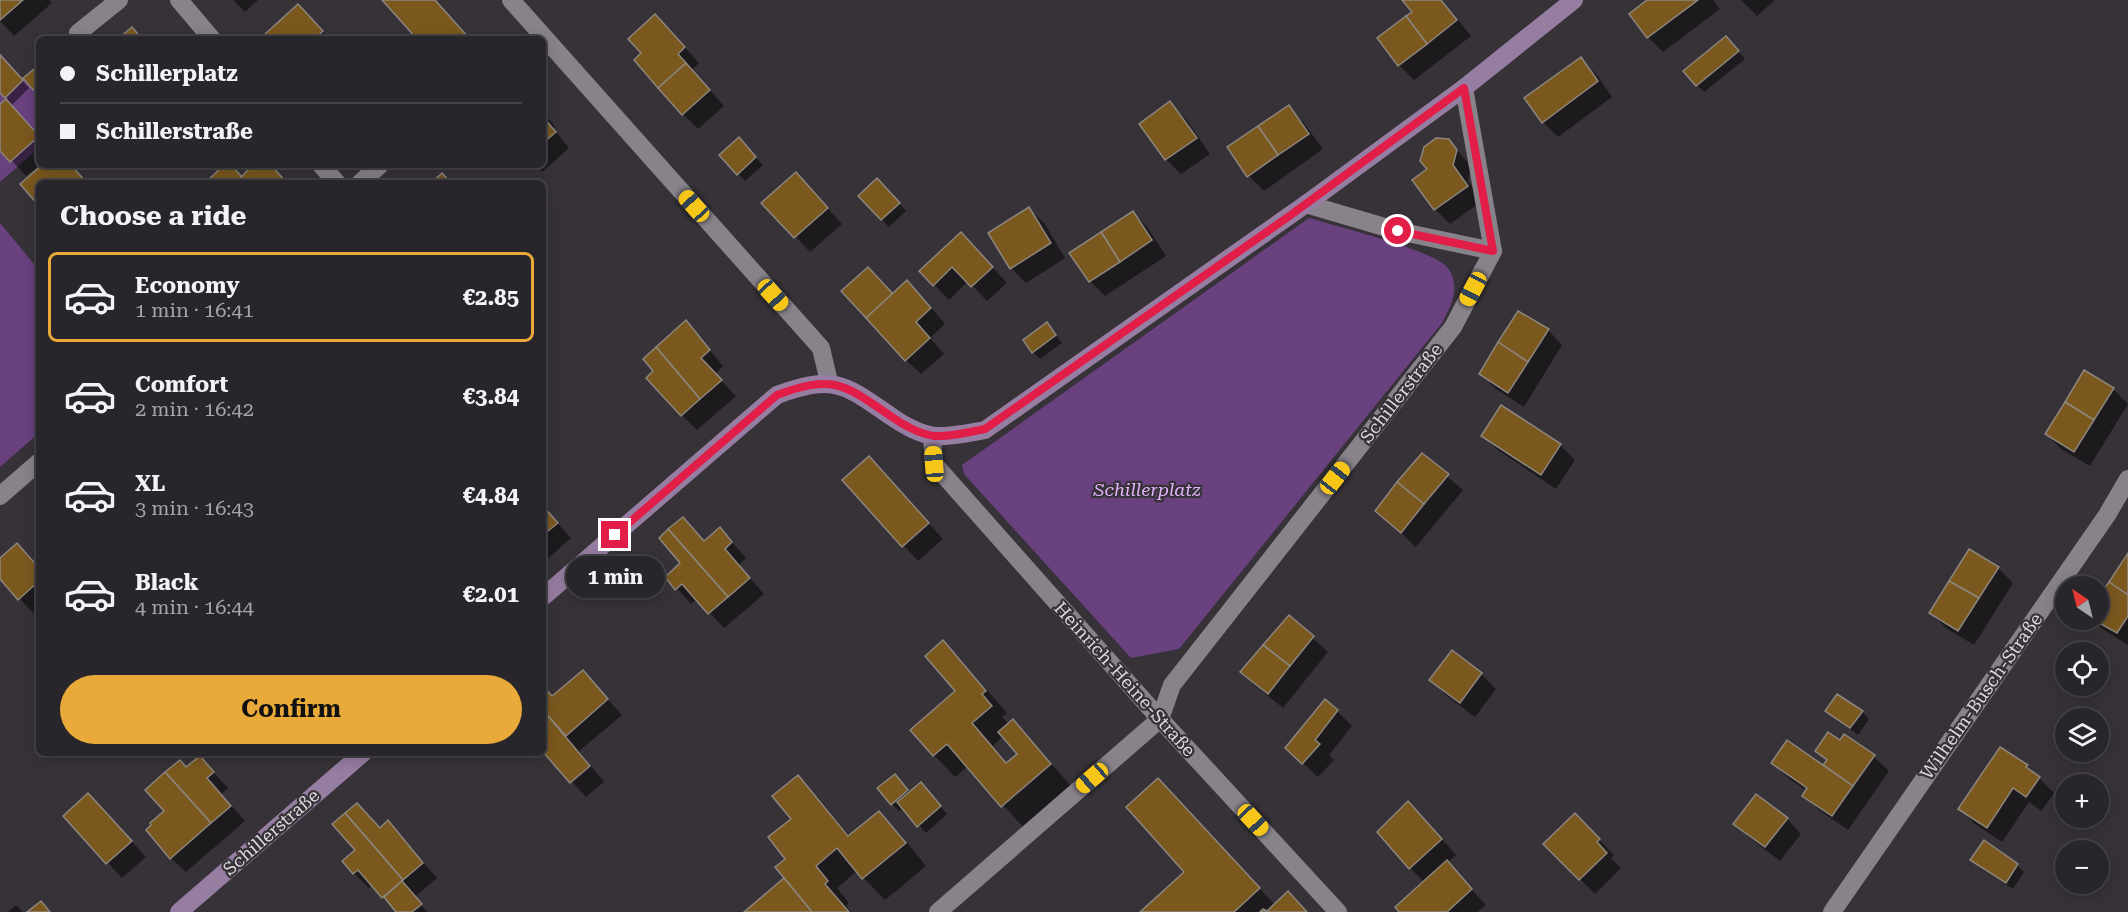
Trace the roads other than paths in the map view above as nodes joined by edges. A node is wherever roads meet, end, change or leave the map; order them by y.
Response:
1 (118, 0) edge
2 (179, 0) edge
3 (1574, 0) edge
4 (520, 3) edge
5 (78, 33) dead end
6 (530, 34) edge
7 (209, 36) edge
8 (546, 51) edge
9 (1464, 88) junction
10 (324, 168) edge
11 (377, 168) edge
12 (334, 180) edge
13 (363, 180) edge
14 (1306, 204) junction
15 (1493, 251) junction
16 (829, 382) junction
17 (932, 436) junction
18 (36, 465) edge
19 (2128, 479) edge
20 (0, 496) edge
21 (546, 594) edge
22 (1160, 719) junction
23 (360, 756) edge
24 (179, 912) edge
25 (938, 912) edge
26 (1338, 912) edge
27 (1832, 912) edge

1 - 5 street
2 - 7 street
3 - 9 street
4 - 6 street
8 - 16 street
9 - 14 street
9 - 15 street
10 - 12 street
11 - 13 street
14 - 15 street
14 - 17 street
15 - 22 street, Schillerstraße
16 - 17 street
16 - 21 street
17 - 22 street, Heinrich-Heine-Straße
18 - 20 street
19 - 27 street, Wilhelm-Busch-Straße
22 - 25 street
22 - 26 street, Heinrich-Heine-Straße
23 - 24 street, Schillerstraße

